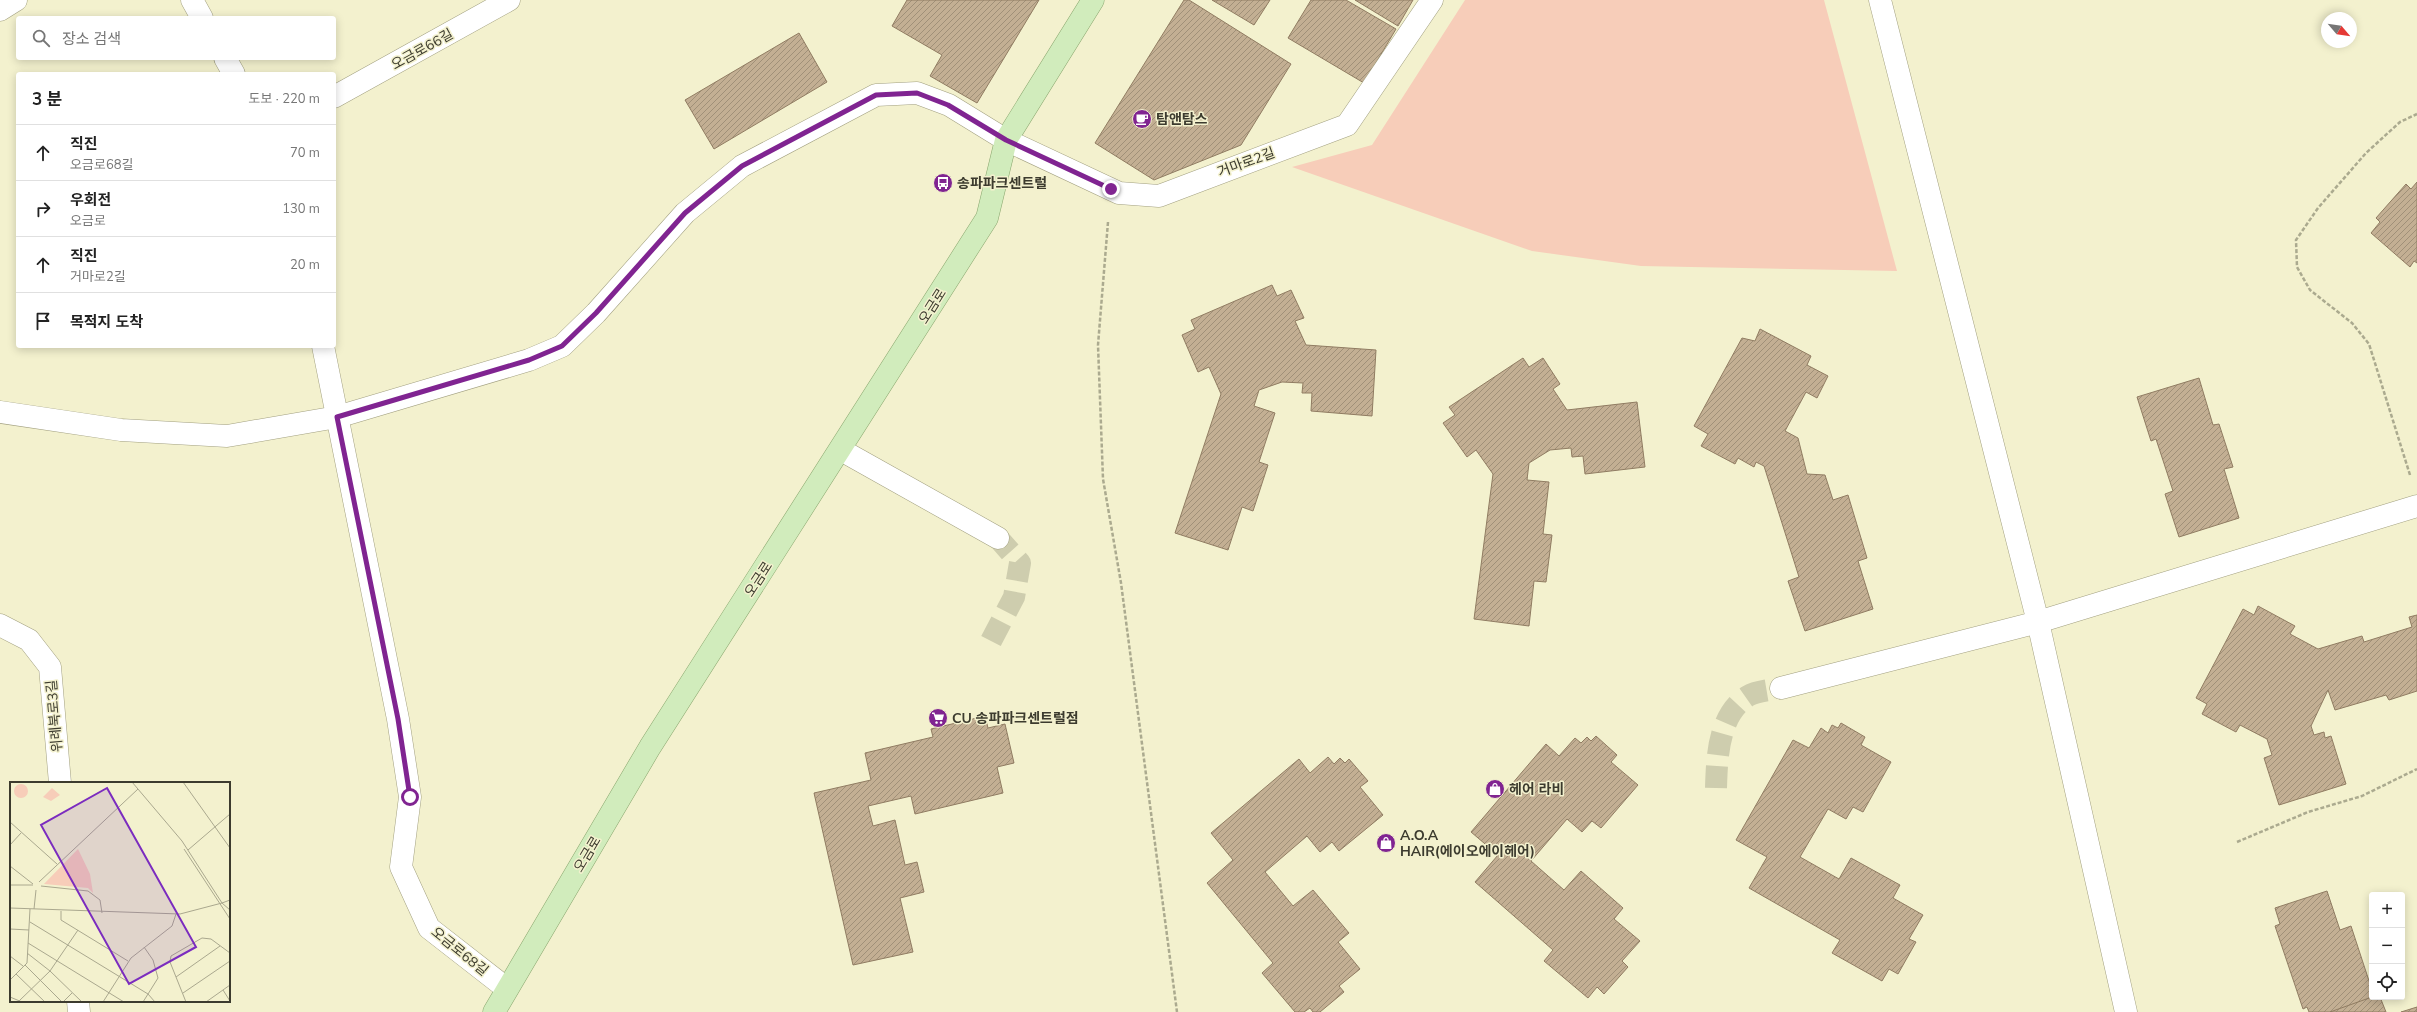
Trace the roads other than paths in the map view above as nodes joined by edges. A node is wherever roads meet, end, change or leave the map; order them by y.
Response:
1 (16, 0) edge
2 (192, 0) edge
3 (509, 0) edge
4 (1093, 0) edge
5 (1432, 0) edge
6 (1880, 0) edge
7 (0, 10) edge
8 (201, 16) edge
9 (226, 60) edge
10 (233, 72) edge
11 (336, 96) edge
12 (1006, 140) junction
13 (323, 348) edge
14 (0, 412) edge
15 (337, 417) junction
16 (841, 450) junction
17 (2417, 506) edge
18 (998, 538) tunnel mouth
19 (2038, 622) junction
20 (0, 625) edge
21 (1781, 688) tunnel mouth
22 (60, 782) edge
23 (506, 988) junction
24 (78, 1002) edge
25 (79, 1012) edge
26 (494, 1012) edge
27 (2126, 1012) edge

1 - 7 street
2 - 8 street
3 - 11 street, 오금로66길
4 - 12 main road, 오금로
5 - 12 street, 거마로2길
6 - 19 street
9 - 10 street
12 - 15 street
12 - 16 main road, 오금로
13 - 15 street, 오금로68길
14 - 15 street
15 - 23 street, 오금로68길
16 - 18 street
16 - 23 main road, 오금로
17 - 19 street
19 - 21 street
19 - 27 street
20 - 22 street, 위례북로3길
23 - 26 main road, 오금로
24 - 25 street

